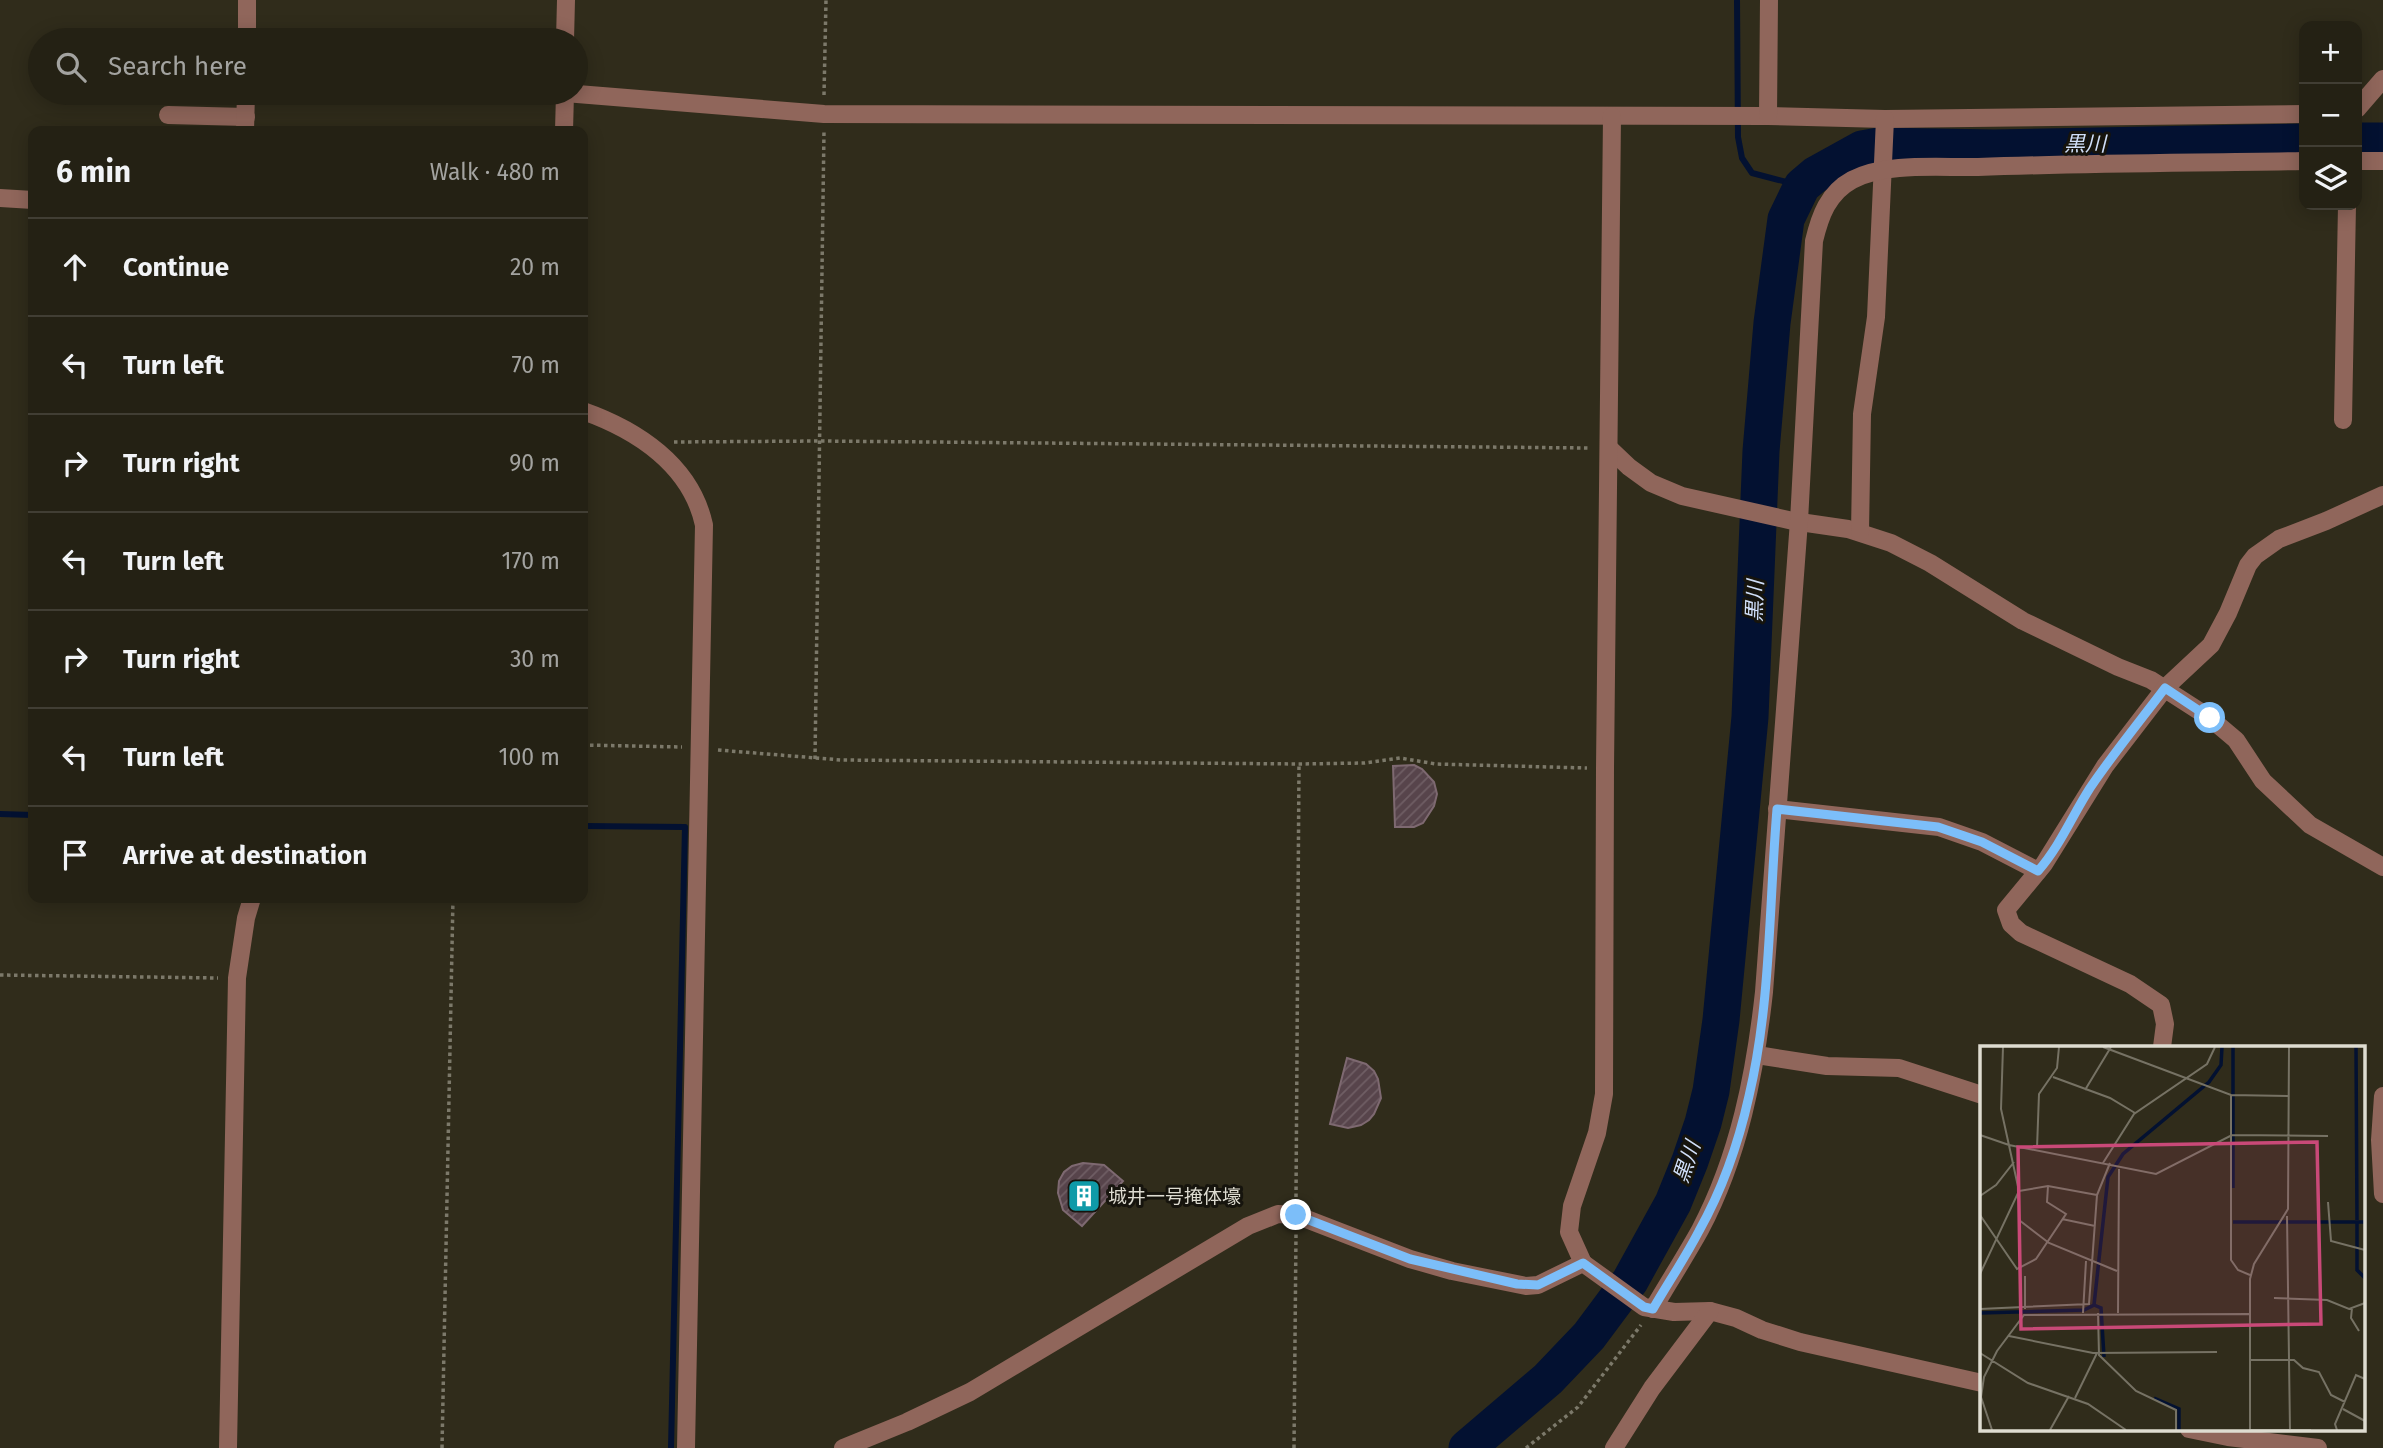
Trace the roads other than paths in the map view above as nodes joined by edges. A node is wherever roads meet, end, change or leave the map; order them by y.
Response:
1 (247, 0) edge
2 (566, 0) edge
3 (1769, 0) edge
4 (247, 28) edge
5 (565, 28) edge
6 (2383, 79) edge
7 (588, 95) edge
8 (2362, 103) edge
9 (246, 105) edge
10 (565, 105) edge
11 (2299, 114) edge
12 (168, 115) dead end
13 (1612, 116) junction
14 (1762, 116) junction
15 (246, 124) edge
16 (1885, 125) junction
17 (564, 126) edge
18 (2299, 161) edge
19 (2362, 161) edge
20 (2383, 161) edge
21 (1883, 167) junction
22 (0, 198) edge
23 (28, 200) edge
24 (2347, 210) edge
25 (588, 413) edge
26 (2343, 420) dead end
27 (1609, 448) junction
28 (2383, 495) edge
29 (1796, 521) junction
30 (1860, 532) junction
31 (2165, 688) junction
32 (1777, 809) junction
33 (2383, 867) edge
34 (2038, 871) junction
35 (250, 903) edge
36 (2162, 1046) edge
37 (1757, 1055) junction
38 (1980, 1094) edge
39 (2376, 1100) edge
40 (2383, 1194) edge
41 (1587, 1265) junction
42 (1648, 1308) junction
43 (1710, 1311) junction
44 (1980, 1383) edge
45 (2192, 1430) edge
46 (2227, 1443) edge
47 (228, 1448) edge
48 (686, 1448) edge
49 (843, 1448) edge
50 (1615, 1448) edge
51 (2318, 1448) edge

1 - 4 street
2 - 5 street
3 - 14 street
6 - 8 street
7 - 13 street
9 - 15 street
10 - 17 street
11 - 16 street
12 - 15 street
13 - 14 street
13 - 27 street
14 - 16 street
16 - 21 street
18 - 21 street
19 - 20 street
21 - 29 street
21 - 30 street
22 - 23 street
24 - 26 street
25 - 48 street
27 - 29 street
27 - 41 street
28 - 31 street
29 - 30 street
29 - 32 street
30 - 31 street
31 - 33 street
31 - 34 street
32 - 34 street
32 - 37 street
34 - 36 street
35 - 47 street
37 - 38 street
37 - 42 street
39 - 40 street
41 - 42 street
41 - 49 street
42 - 43 street
43 - 44 street
43 - 50 street
45 - 46 street
46 - 51 street

